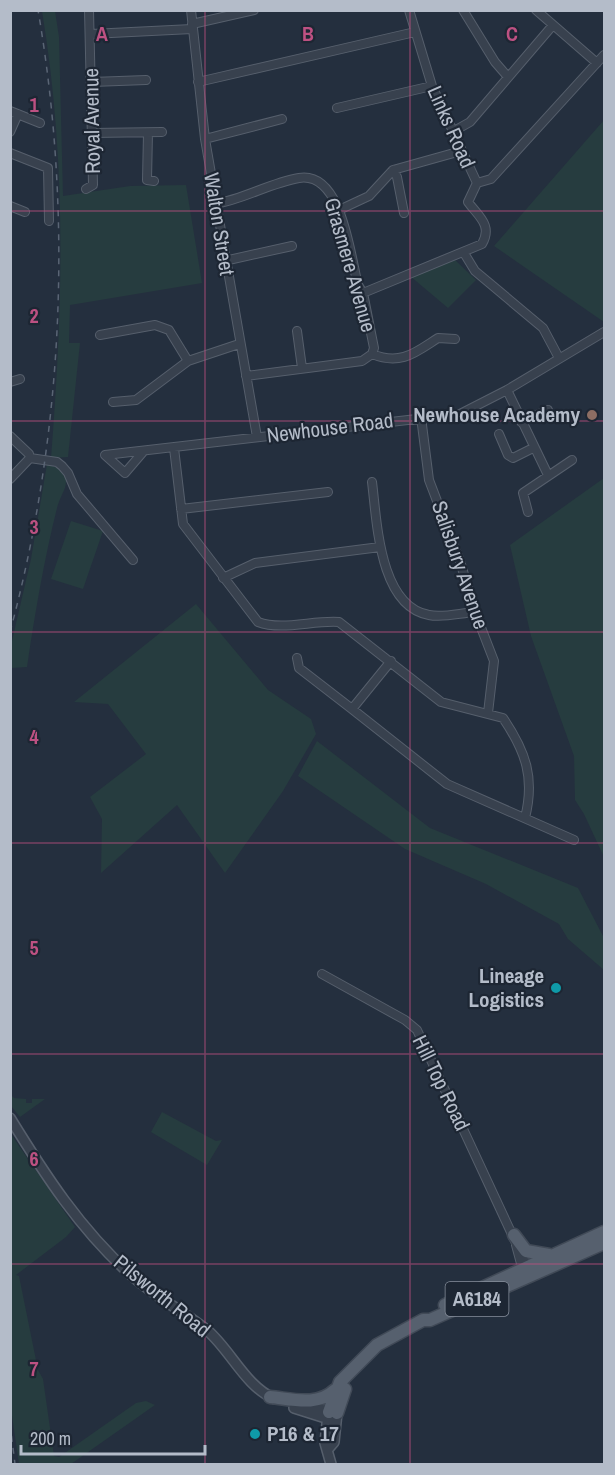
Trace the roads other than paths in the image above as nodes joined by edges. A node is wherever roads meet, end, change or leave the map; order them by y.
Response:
1 (89, 10) edge
2 (191, 10) edge
3 (254, 10) edge
4 (409, 10) edge
5 (463, 10) edge
6 (536, 10) edge
7 (553, 25) junction
8 (192, 26) junction
9 (415, 32) junction
10 (90, 34) junction
11 (604, 55) edge
12 (597, 63) junction
13 (508, 77) junction
14 (146, 80) dead end
15 (92, 82) junction
16 (198, 82) junction
17 (432, 86) junction
18 (337, 108) dead end
19 (14, 112) edge
20 (282, 119) dead end
21 (40, 123) dead end
22 (453, 131) junction
23 (10, 132) edge
24 (162, 132) dead end
25 (92, 133) junction
26 (148, 133) junction
27 (205, 139) junction
28 (461, 151) junction
29 (10, 153) edge
30 (393, 170) junction
31 (154, 181) dead end
32 (477, 183) junction
33 (86, 189) dead end
34 (215, 204) junction
35 (10, 206) edge
36 (339, 210) junction
37 (25, 212) dead end
38 (404, 213) dead end
39 (49, 221) dead end
40 (292, 246) dead end
41 (464, 253) junction
42 (224, 261) junction
43 (363, 293) junction
44 (297, 331) dead end
45 (604, 332) edge
46 (100, 334) dead end
47 (455, 339) dead end
48 (239, 344) junction
49 (372, 354) junction
50 (559, 358) junction
51 (188, 361) junction
52 (302, 368) junction
53 (246, 376) junction
54 (20, 379) dead end
55 (10, 382) edge
56 (507, 390) junction
57 (113, 402) dead end
58 (548, 410) dead end
59 (421, 417) junction
60 (521, 422) junction
61 (499, 434) dead end
62 (10, 436) edge
63 (257, 437) junction
64 (174, 448) junction
65 (533, 448) junction
66 (143, 452) dead end
67 (30, 458) junction
68 (572, 460) dead end
69 (548, 475) junction
70 (10, 479) edge
71 (372, 482) dead end
72 (328, 492) dead end
73 (181, 509) junction
74 (528, 512) dead end
75 (380, 547) junction
76 (133, 560) dead end
77 (223, 578) junction
78 (475, 612) junction
79 (297, 658) dead end
80 (391, 661) junction
81 (352, 709) junction
82 (488, 713) junction
83 (525, 818) junction
84 (574, 840) dead end
85 (322, 974) dead end
86 (10, 1118) edge
87 (604, 1232) edge
88 (514, 1235) junction
89 (604, 1243) edge
90 (550, 1255) junction
91 (524, 1269) junction
92 (423, 1320) junction
93 (341, 1384) junction
94 (270, 1397) junction
95 (332, 1416) junction
96 (331, 1464) edge

1 - 10 street, Royal Avenue
2 - 8 street, Walton Street
3 - 8 street
4 - 9 street, Links Road
5 - 13 street
6 - 7 street
7 - 12 street
7 - 13 street
8 - 10 street
8 - 16 street, Walton Street
9 - 16 street
9 - 17 street, Links Road
10 - 15 street, Royal Avenue
11 - 12 street
12 - 32 street
13 - 22 street
14 - 15 street
15 - 25 street, Royal Avenue
16 - 27 street, Walton Street
17 - 18 street
17 - 22 street, Links Road
19 - 21 street
19 - 23 street
20 - 27 street
22 - 28 street, Links Road
24 - 26 street
25 - 26 street
25 - 33 street, Royal Avenue
26 - 31 street
27 - 34 street, Walton Street
28 - 30 street
28 - 32 street, Links Road
29 - 39 street
30 - 36 street
30 - 38 street
32 - 41 street, Links Road
34 - 36 street, Grasmere Avenue
34 - 42 street, Walton Street
35 - 37 street
36 - 43 street, Grasmere Avenue
40 - 42 street
41 - 43 street
41 - 50 street
42 - 48 street, Walton Street
43 - 49 street, Grasmere Avenue
44 - 52 street
45 - 50 street, Newhouse Road
46 - 51 street
47 - 49 street
48 - 51 street
48 - 53 street, Walton Street
49 - 52 street
50 - 56 street, Newhouse Road
51 - 57 street
52 - 53 street
53 - 63 street, Walton Street
54 - 55 street
56 - 59 street, Newhouse Road
56 - 60 street
58 - 60 street
59 - 63 street, Newhouse Road
59 - 78 street, Salisbury Avenue
60 - 65 street
61 - 65 street
62 - 67 street
63 - 64 street, Newhouse Road
64 - 66 street, Newhouse Road
64 - 73 street
65 - 69 street
67 - 70 street
67 - 76 street
68 - 69 street
69 - 74 street
71 - 75 street
72 - 73 street
73 - 77 street
75 - 77 street
75 - 78 street
77 - 80 street
78 - 82 street, Salisbury Avenue
79 - 81 street
80 - 81 street
80 - 82 street
81 - 83 street
82 - 83 street
83 - 84 street
85 - 88 street, Hill Top Road
86 - 94 street, Pilsworth Road
87 - 90 main road, A6184
88 - 90 main road
88 - 91 street, Hill Top Road
89 - 91 main road, A6184
90 - 91 main road, A6184
91 - 92 main road, A6184
91 - 92 main road, A6184
92 - 93 main road, A6184
93 - 94 main road
93 - 95 main road, A6184
94 - 95 street, Pilsworth Road
95 - 96 street

